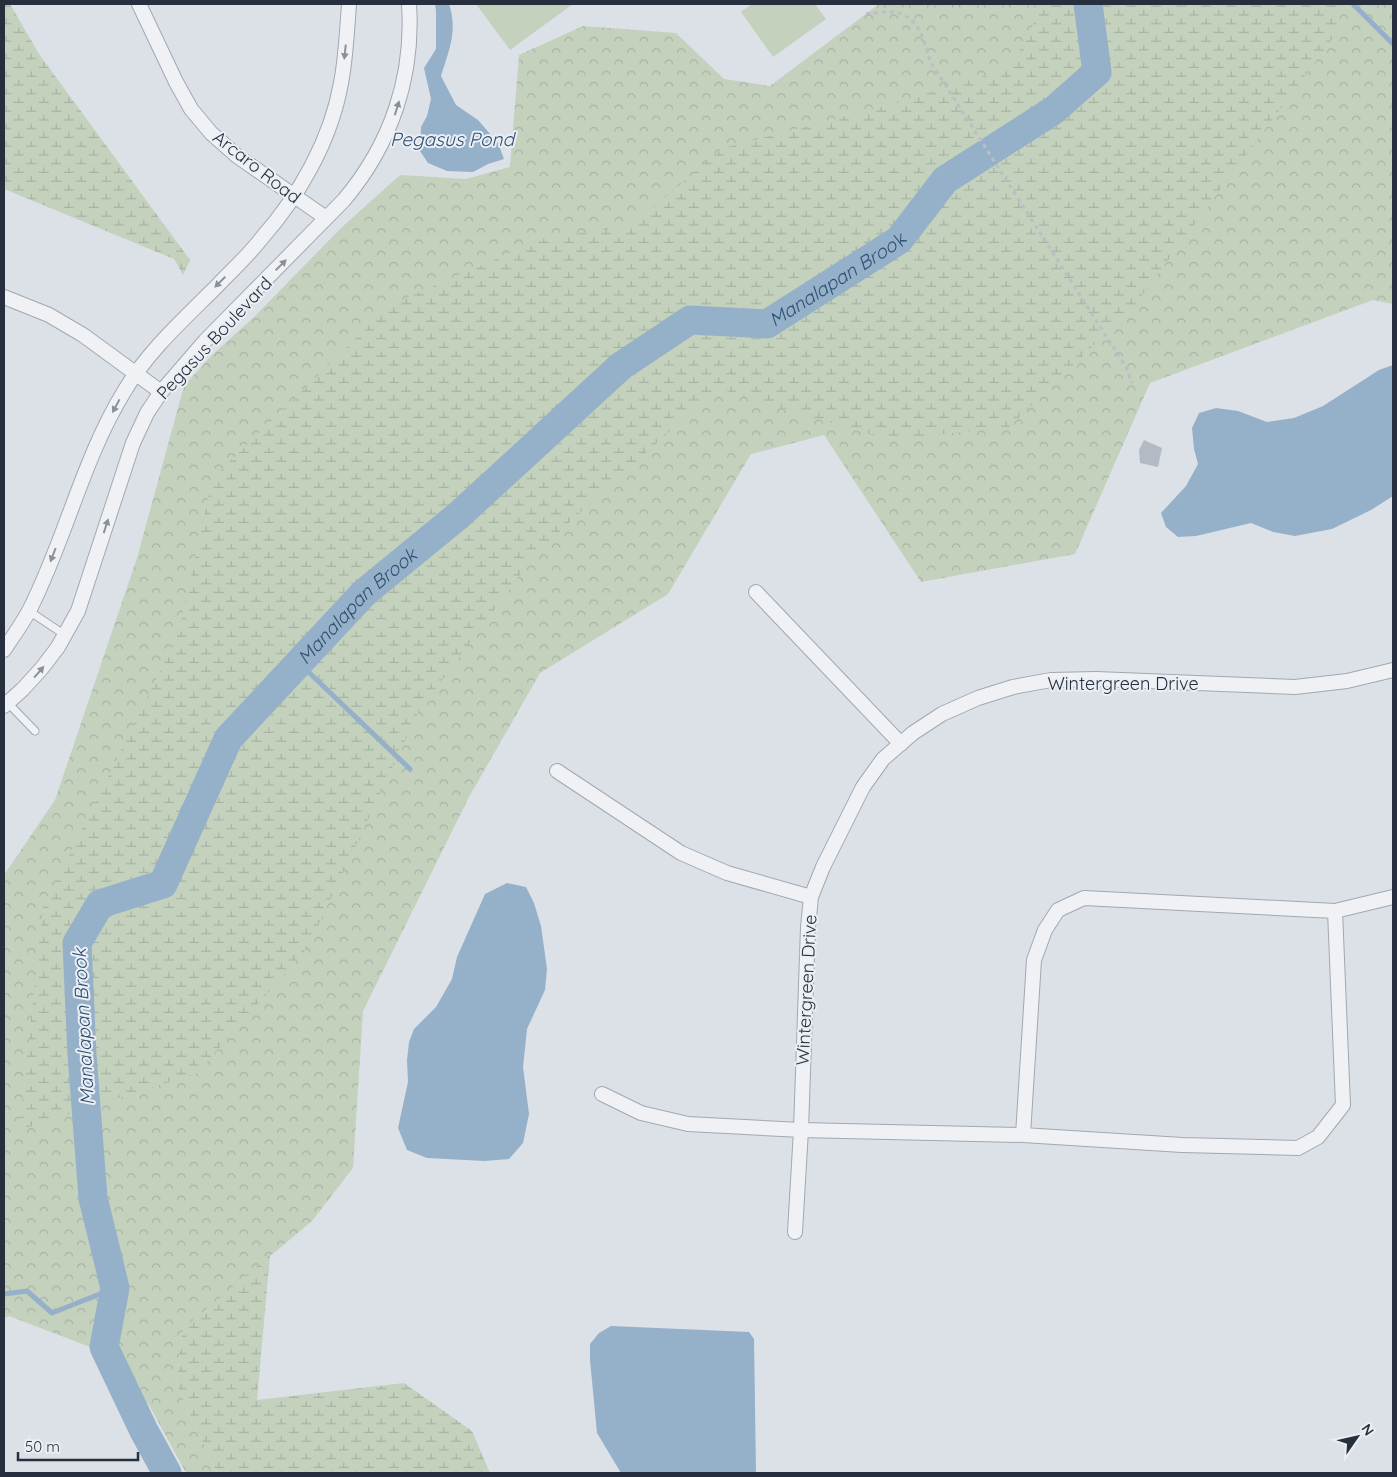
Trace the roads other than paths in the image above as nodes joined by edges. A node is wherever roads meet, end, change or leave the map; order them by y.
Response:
1 (139, 4) edge
2 (349, 4) edge
3 (409, 4) edge
4 (294, 196) junction
5 (326, 218) junction
6 (4, 297) edge
7 (135, 373) junction
8 (161, 392) junction
9 (756, 592) dead end
10 (29, 611) junction
11 (65, 635) junction
12 (4, 650) edge
13 (1393, 670) edge
14 (5, 702) edge
15 (35, 732) dead end
16 (901, 744) junction
17 (557, 771) dead end
18 (811, 897) junction
19 (1393, 898) edge
20 (1336, 911) junction
21 (602, 1094) dead end
22 (801, 1130) junction
23 (1023, 1135) junction
24 (795, 1232) dead end

1 - 4 street, Arcaro Road
2 -> 4 street, Pegasus Boulevard
5 -> 3 street, Pegasus Boulevard
4 - 5 street, Arcaro Road
4 -> 7 street, Pegasus Boulevard
8 -> 5 street, Pegasus Boulevard
6 - 7 street
7 - 8 street
7 -> 10 street, Pegasus Boulevard
11 -> 8 street, Pegasus Boulevard
9 - 16 street
10 - 11 lane
10 - 12 street, Pegasus Boulevard
14 -> 11 street, Pegasus Boulevard
13 - 16 street, Wintergreen Drive
14 - 15 lane
16 - 18 street, Wintergreen Drive
17 - 18 street
18 - 22 street, Wintergreen Drive
19 - 20 street
20 - 23 street
20 - 23 street
21 - 22 street
22 - 23 street
22 - 24 street, Wintergreen Drive

